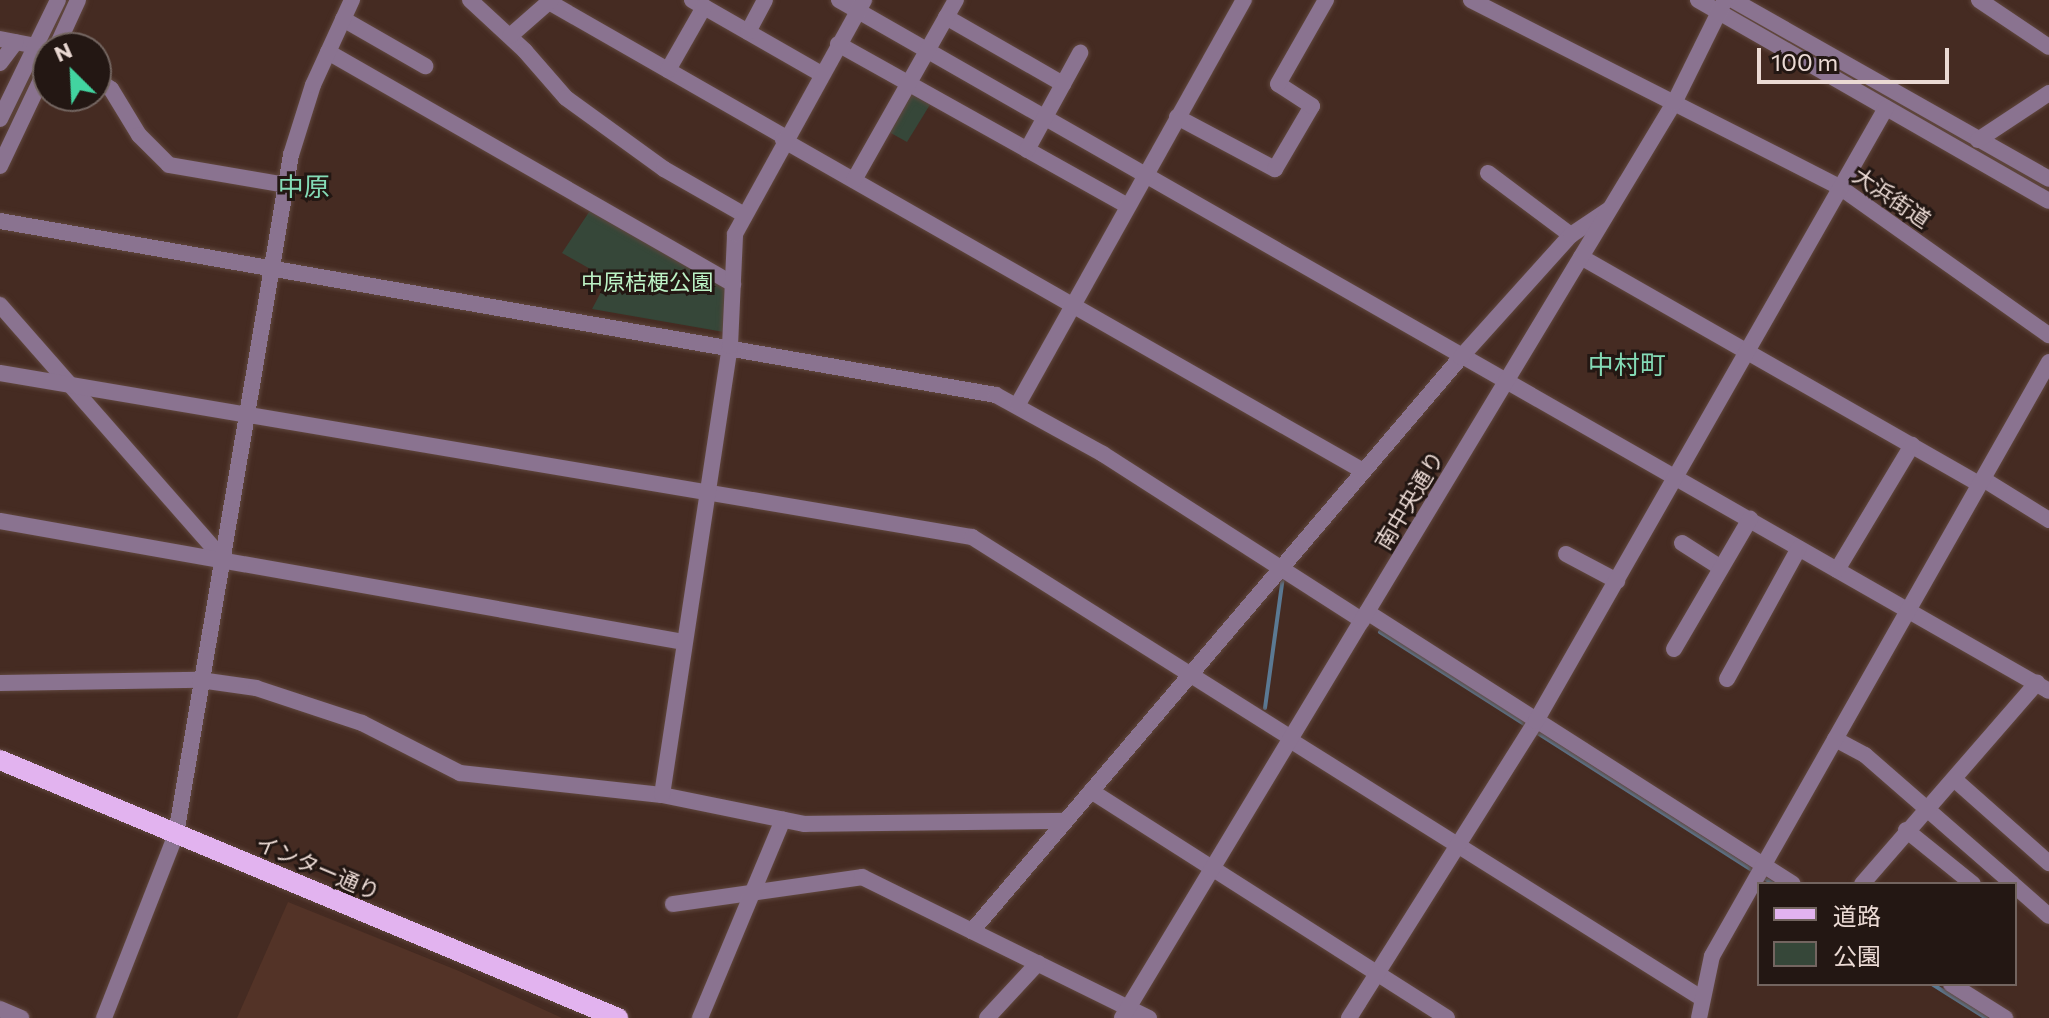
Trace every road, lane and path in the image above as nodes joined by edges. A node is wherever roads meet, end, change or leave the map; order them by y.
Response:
1 (58, 0) edge
2 (78, 0) edge
3 (352, 0) edge
4 (470, 0) edge
5 (765, 0) edge
6 (839, 0) edge
7 (956, 0) edge
8 (1244, 0) edge
9 (1326, 0) edge
10 (1471, 0) edge
11 (1698, 0) edge
12 (1733, 0) edge
13 (1979, 0) edge
14 (550, 1) edge
15 (698, 4) edge
16 (861, 5) edge
17 (489, 6) edge
18 (1722, 6) edge
19 (946, 17) junction
20 (343, 19) junction
21 (43, 32) edge
22 (63, 32) edge
23 (748, 32) junction
24 (510, 36) junction
25 (8, 41) edge
26 (838, 44) junction
27 (32, 45) edge
28 (2049, 47) edge
29 (926, 51) junction
30 (328, 52) junction
31 (1080, 53) dead end
32 (32, 56) edge
33 (0, 63) edge
34 (425, 66) dead end
35 (668, 70) junction
36 (821, 74) junction
37 (908, 84) junction
38 (1063, 84) junction
39 (112, 91) edge
40 (2049, 93) edge
41 (32, 99) edge
42 (1674, 103) junction
43 (1886, 108) junction
44 (1177, 117) junction
45 (1045, 118) junction
46 (0, 119) edge
47 (784, 139) junction
48 (1978, 140) junction
49 (1027, 150) junction
50 (0, 166) edge
51 (1488, 173) dead end
52 (1146, 175) junction
53 (2049, 179) edge
54 (854, 180) junction
55 (286, 185) junction
56 (1841, 188) junction
57 (2049, 201) edge
58 (1128, 206) junction
59 (1610, 209) junction
60 (743, 214) junction
61 (0, 221) edge
62 (1571, 235) junction
63 (1581, 257) junction
64 (272, 266) junction
65 (733, 284) junction
66 (1072, 302) junction
67 (0, 305) edge
68 (2049, 335) edge
69 (730, 346) junction
70 (1749, 350) junction
71 (1461, 357) junction
72 (2049, 362) edge
73 (0, 373) edge
74 (1505, 383) junction
75 (71, 385) junction
76 (1018, 404) junction
77 (245, 415) junction
78 (1912, 445) junction
79 (1363, 471) junction
80 (1673, 478) junction
81 (1981, 482) junction
82 (706, 494) junction
83 (1750, 519) junction
84 (2049, 520) edge
85 (0, 521) edge
86 (1682, 543) dead end
87 (1799, 548) junction
88 (1566, 554) dead end
89 (223, 559) junction
90 (1721, 568) junction
91 (1837, 570) junction
92 (1284, 571) junction
93 (1617, 581) junction
94 (1907, 611) junction
95 (1364, 616) junction
96 (684, 642) junction
97 (1674, 649) dead end
98 (1190, 674) junction
99 (1727, 679) dead end
100 (200, 680) junction
101 (0, 683) edge
102 (2043, 687) edge
103 (1533, 726) junction
104 (1291, 739) junction
105 (1835, 739) junction
106 (0, 760) edge
107 (1954, 779) junction
108 (1091, 791) junction
109 (662, 795) junction
110 (1926, 807) junction
111 (783, 820) junction
112 (1065, 821) junction
113 (1906, 830) junction
114 (176, 834) junction
115 (1458, 845) junction
116 (2049, 863) edge
117 (1212, 870) junction
118 (1762, 871) junction
119 (1788, 882) edge
120 (1864, 882) edge
121 (1971, 882) edge
122 (2011, 882) edge
123 (2017, 888) edge
124 (750, 895) junction
125 (673, 904) dead end
126 (2049, 916) edge
127 (972, 931) junction
128 (1038, 963) junction
129 (1377, 974) junction
130 (1954, 986) edge
131 (1701, 998) junction
132 (0, 1009) edge
133 (1125, 1013) edge
134 (21, 1018) edge
135 (104, 1018) edge
136 (618, 1018) edge
137 (700, 1018) edge
138 (987, 1018) edge
139 (1149, 1018) edge
140 (1349, 1018) edge
141 (1447, 1018) edge
142 (1699, 1018) edge
143 (2005, 1018) edge

1 - 21 street
2 - 22 street
3 - 20 street
4 - 17 street
5 - 23 street
6 - 16 street
7 - 19 street
8 - 44 street
9 - 44 street
10 - 42 street, 大浜街道
11 - 18 street
12 - 48 street
13 - 28 street
14 - 24 street
14 - 35 street
15 - 23 street
15 - 35 street
16 - 26 street
16 - 29 street
17 - 24 street
18 - 42 street, 南中央通り
18 - 43 street
19 - 29 street
19 - 38 street
20 - 30 street
20 - 34 street
23 - 36 street
24 - 60 street
25 - 27 street
25 - 33 street
26 - 36 street
26 - 37 street
29 - 37 street
29 - 45 street
30 - 55 street
30 - 65 street
31 - 38 street
32 - 46 street
35 - 47 street
36 - 47 street
37 - 49 street
37 - 54 street
38 - 45 street
39 - 55 street
40 - 48 street
41 - 50 street
42 - 56 street, 大浜街道
42 - 59 street, 南中央通り
43 - 56 street
43 - 57 street
44 - 52 street
45 - 49 street
45 - 52 street
47 - 54 street
47 - 60 street
48 - 53 street
49 - 58 street
51 - 62 street
52 - 58 street
52 - 71 street
54 - 66 street
55 - 64 street
56 - 68 street, 大浜街道
56 - 70 street
58 - 66 street
59 - 62 street
59 - 63 street, 南中央通り
60 - 65 street
61 - 64 street
62 - 71 street
63 - 70 street
63 - 74 street, 南中央通り
64 - 69 street
64 - 77 street
65 - 69 street
66 - 76 street
66 - 79 street
67 - 75 street
69 - 76 street
69 - 82 street
70 - 78 street
70 - 80 street
71 - 74 street
71 - 79 street
72 - 81 street
73 - 75 street
74 - 80 street
74 - 95 street, 南中央通り
75 - 77 street
75 - 89 street
76 - 92 street
77 - 82 street
77 - 89 street
78 - 81 street
78 - 91 street
79 - 92 street
80 - 83 street
80 - 93 street
81 - 84 street
81 - 94 street
82 - 96 street
82 - 98 street
83 - 87 street
83 - 90 street
85 - 89 street
86 - 90 street
87 - 91 street
87 - 99 street
88 - 93 street
89 - 96 street
89 - 100 street
90 - 97 street
91 - 94 street
92 - 95 street
92 - 98 street
93 - 103 street
94 - 102 street
94 - 105 street
95 - 103 street
95 - 104 street, 南中央通り
96 - 109 street
98 - 104 street
98 - 108 street
100 - 101 street
100 - 109 street
100 - 114 street
102 - 107 street
103 - 115 street
103 - 118 street
104 - 115 street
104 - 117 street, 南中央通り
105 - 110 street
105 - 118 street
106 - 114 main road, インター通り
107 - 110 street
107 - 116 street
108 - 112 street
108 - 117 street
109 - 111 street
110 - 113 street
110 - 122 street
111 - 112 street
111 - 124 street
112 - 127 street
113 - 120 street
113 - 121 street
114 - 135 street
114 - 136 main road, インター通り
115 - 129 street
115 - 131 street
117 - 129 street
117 - 133 street, 南中央通り
118 - 119 street
118 - 131 street
123 - 126 street
124 - 125 street
124 - 127 street
124 - 137 street
127 - 128 street
128 - 133 street
128 - 138 street
129 - 140 street
129 - 141 street
130 - 143 street
131 - 142 street
132 - 134 street
133 - 139 street

